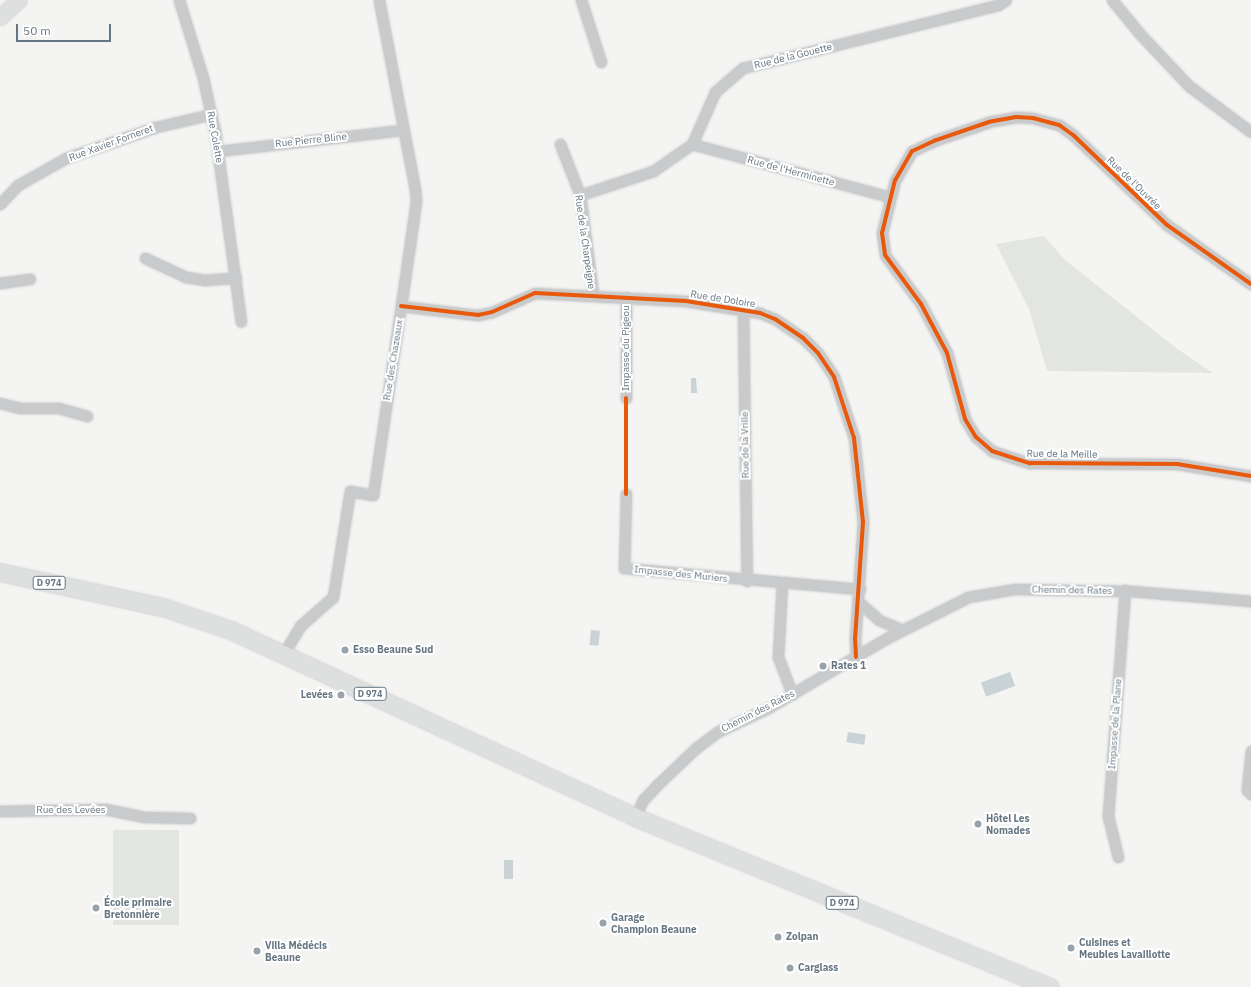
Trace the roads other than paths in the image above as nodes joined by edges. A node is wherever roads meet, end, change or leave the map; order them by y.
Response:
1 (19, 0) edge
2 (179, 0) edge
3 (379, 0) edge
4 (581, 0) edge
5 (1006, 0) edge
6 (1112, 0) edge
7 (0, 17) edge
8 (601, 62) dead end
9 (212, 114) junction
10 (404, 130) junction
11 (1251, 132) edge
12 (560, 144) dead end
13 (692, 144) junction
14 (218, 151) junction
15 (580, 196) junction
16 (890, 197) junction
17 (0, 204) edge
18 (145, 258) dead end
19 (236, 278) junction
20 (30, 279) dead end
21 (0, 283) edge
22 (1251, 284) edge
23 (593, 294) junction
24 (626, 297) junction
25 (401, 306) junction
26 (743, 309) junction
27 (241, 321) dead end
28 (626, 398) dead end
29 (0, 402) edge
30 (87, 416) dead end
31 (1251, 476) edge
32 (626, 494) dead end
33 (0, 572) edge
34 (747, 580) junction
35 (782, 583) junction
36 (860, 589) junction
37 (1125, 590) junction
38 (1251, 600) edge
39 (859, 602) junction
40 (902, 630) junction
41 (284, 653) junction
42 (856, 656) junction
43 (792, 694) junction
44 (1251, 751) edge
45 (1251, 794) edge
46 (0, 811) edge
47 (635, 817) junction
48 (190, 818) dead end
49 (1118, 857) dead end
50 (1049, 987) edge

1 - 7 main road
2 - 9 street, Rue Colette
3 - 10 street, Rue des Chazeaux
4 - 8 street
5 - 13 street, Rue de la Gouette
6 - 11 street
9 - 14 street, Rue Colette
9 - 17 street, Rue Xavier Forneret
10 - 14 street, Rue Pierre Bline
10 - 25 street, Rue des Chazeaux
12 - 15 street, Rue de la Charpeigne
13 - 15 street
13 - 16 street, Rue de l'Herminette
14 - 19 street, Rue Colette
15 - 23 street, Rue de la Charpeigne
16 - 22 street, Rue de l'Ouvrée
16 - 31 street, Rue de la Meille
18 - 19 street
19 - 27 street, Rue Colette
20 - 21 street
23 - 24 street, Rue de Doloire
23 - 25 street, Rue de Doloire
24 - 26 street, Rue de Doloire
24 - 28 street, Impasse du Pigeou
25 - 41 street, Rue des Chazeaux
26 - 34 street, Rue de la Vrille
26 - 36 street, Rue de Doloire
29 - 30 street
32 - 34 street, Impasse des Muriers
33 - 41 main road, D 974
34 - 35 street, Impasse des Muriers
35 - 36 street, Impasse des Muriers
35 - 43 street
36 - 39 street, Rue de Doloire
37 - 38 street, Chemin des Rates
37 - 40 street, Chemin des Rates
37 - 49 street, Impasse de la Plane
39 - 40 street
39 - 42 street, Rue de Doloire
40 - 42 street, Chemin des Rates
41 - 47 main road, D 974
42 - 43 street, Chemin des Rates
43 - 47 street, Chemin des Rates
44 - 45 street
46 - 48 street, Rue des Levées
47 - 50 main road, D 974

